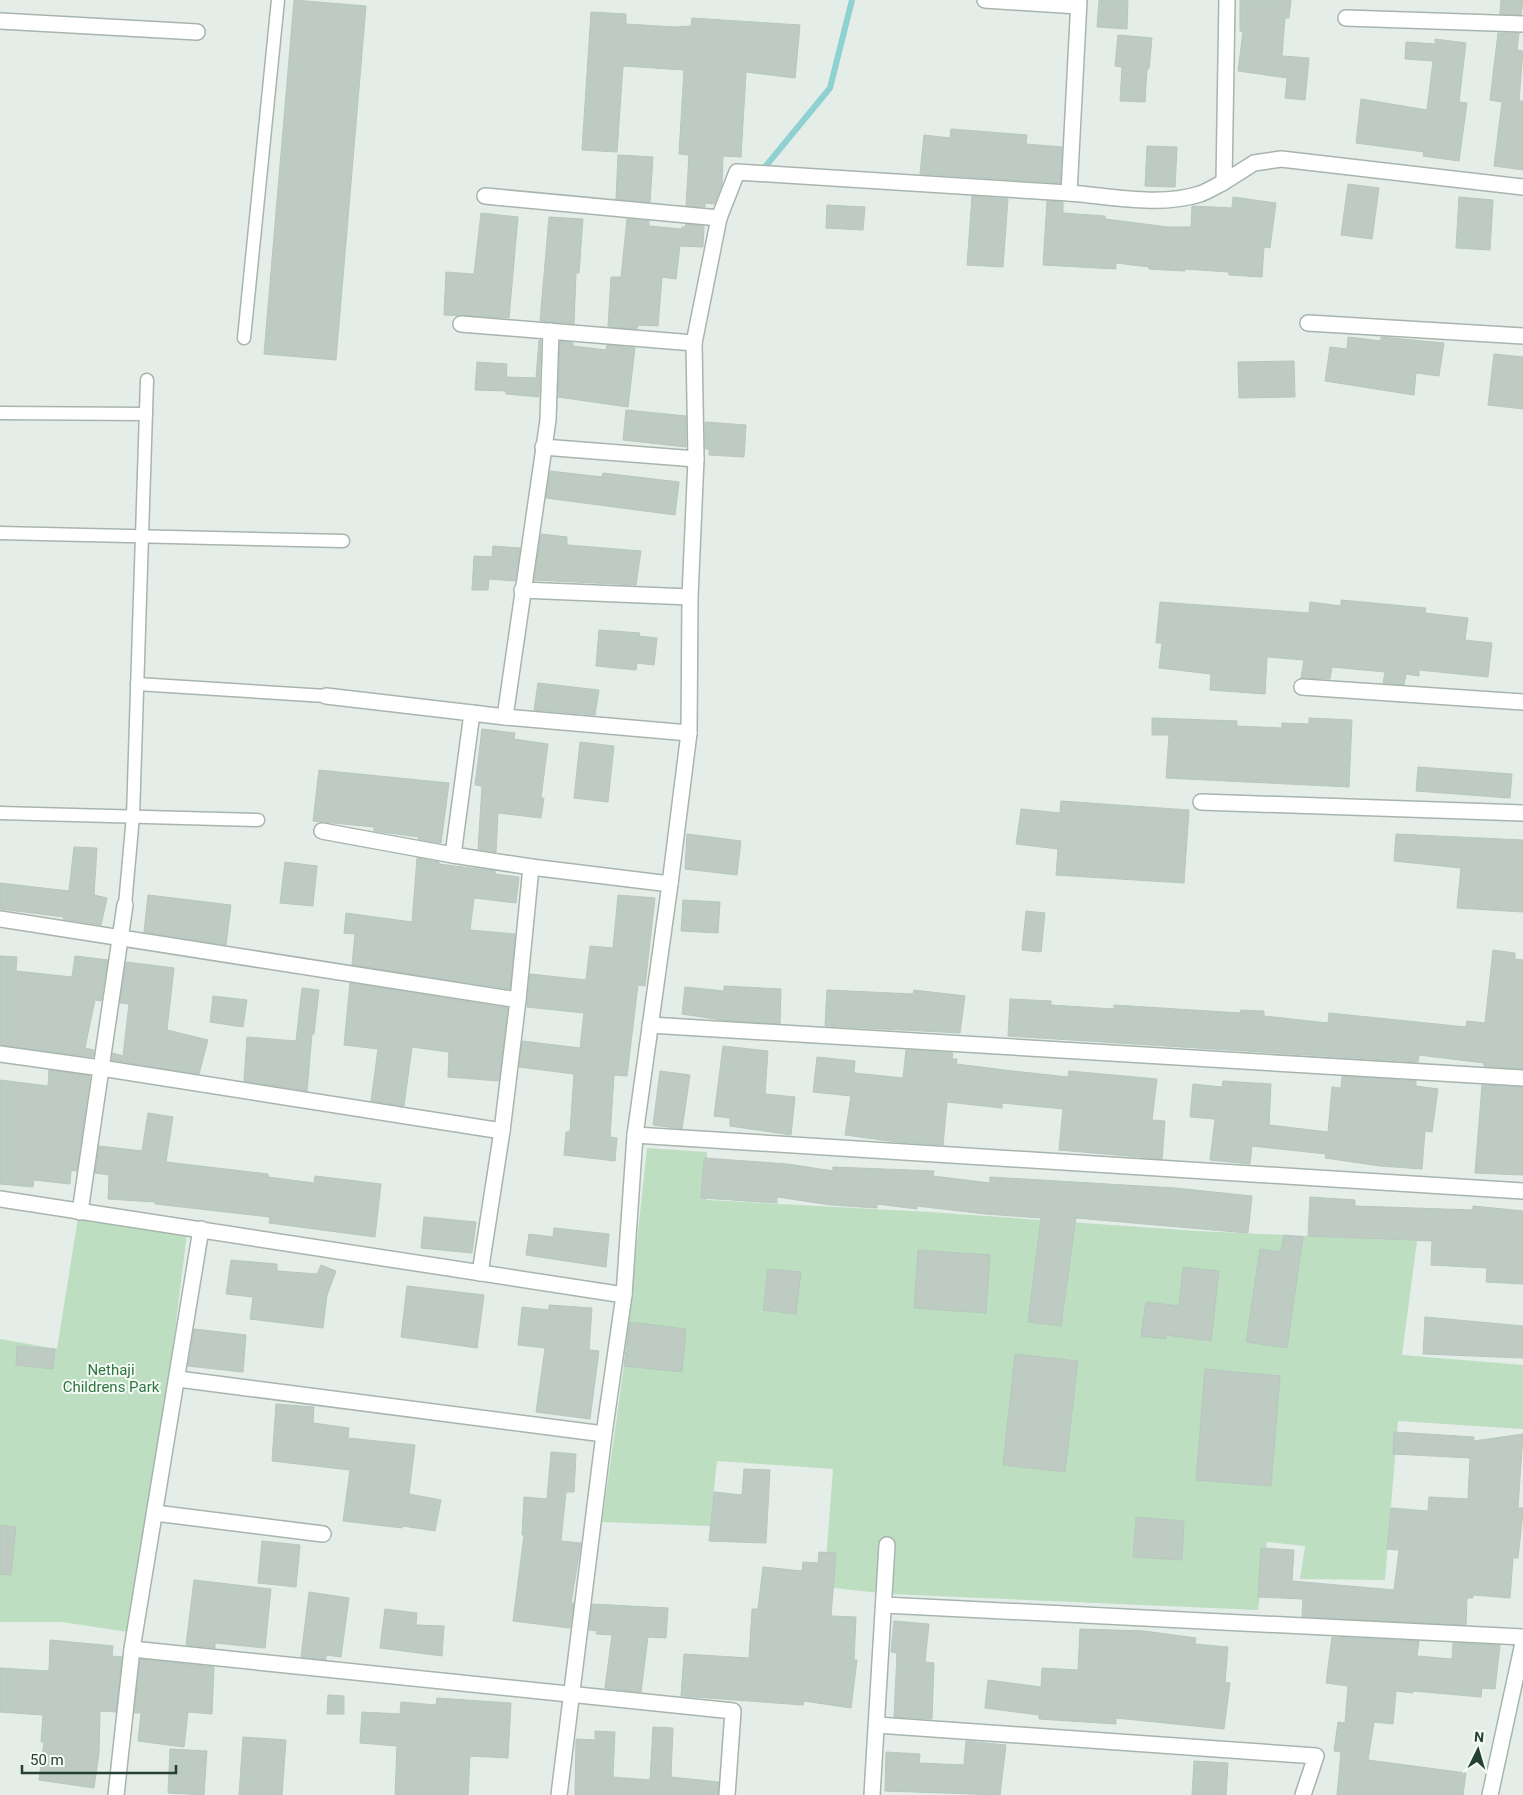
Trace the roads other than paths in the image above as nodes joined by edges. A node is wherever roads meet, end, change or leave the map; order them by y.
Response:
1 (278, 0) edge
2 (985, 0) edge
3 (1228, 0) edge
4 (1078, 3) edge
5 (1346, 18) dead end
6 (0, 21) edge
7 (1523, 24) edge
8 (197, 32) dead end
9 (1224, 182) junction
10 (1523, 187) edge
11 (1069, 193) junction
12 (485, 196) dead end
13 (719, 218) junction
14 (1308, 323) dead end
15 (461, 324) dead end
16 (552, 331) junction
17 (1523, 336) edge
18 (244, 338) dead end
19 (694, 343) junction
20 (147, 380) dead end
21 (0, 413) edge
22 (146, 414) junction
23 (543, 447) junction
24 (696, 459) junction
25 (0, 533) edge
26 (142, 535) junction
27 (343, 541) dead end
28 (522, 590) junction
29 (690, 597) junction
30 (137, 684) junction
31 (1302, 687) dead end
32 (326, 696) joint
33 (1523, 702) edge
34 (472, 714) junction
35 (505, 717) junction
36 (689, 734) junction
37 (1201, 802) dead end
38 (0, 812) edge
39 (1523, 814) edge
40 (133, 816) junction
41 (258, 820) dead end
42 (322, 831) dead end
43 (453, 855) junction
44 (531, 867) junction
45 (670, 884) junction
46 (125, 905) joint
47 (0, 919) edge
48 (122, 938) junction
49 (518, 1000) junction
50 (650, 1025) junction
51 (0, 1054) edge
52 (101, 1068) junction
53 (1523, 1078) edge
54 (502, 1131) junction
55 (635, 1136) junction
56 (1523, 1191) edge
57 (0, 1199) edge
58 (80, 1212) junction
59 (201, 1229) junction
60 (480, 1273) junction
61 (624, 1295) junction
62 (178, 1380) junction
63 (604, 1434) junction
64 (155, 1514) junction
65 (323, 1534) dead end
66 (887, 1545) dead end
67 (884, 1605) junction
68 (1523, 1637) edge
69 (1523, 1643) edge
70 (132, 1649) junction
71 (571, 1695) junction
72 (877, 1725) junction
73 (116, 1795) edge
74 (559, 1795) edge
75 (727, 1795) edge
76 (872, 1795) edge
77 (1303, 1795) edge
78 (1490, 1795) edge

1 - 18 lane
2 - 4 street
3 - 9 street
4 - 11 street
5 - 7 street
6 - 8 street
9 - 10 street
9 - 11 street
11 - 13 street
12 - 13 street
13 - 19 street
14 - 17 street
15 - 16 street
16 - 19 street
16 - 23 street
19 - 24 street
20 - 22 lane
21 - 22 lane
22 - 26 lane
23 - 24 street
23 - 28 street
24 - 29 street
25 - 26 lane
26 - 27 lane
26 - 30 lane
28 - 29 street
28 - 35 street
29 - 36 street
30 - 32 lane
30 - 40 lane
31 - 33 street
32 - 34 street
34 - 35 street
34 - 43 street
35 - 36 street
36 - 45 street
37 - 39 street
38 - 40 lane
40 - 41 lane
40 - 46 lane
42 - 43 street
43 - 44 street
44 - 45 street
44 - 49 street
45 - 50 street
46 - 48 street
47 - 48 street
48 - 49 street
48 - 52 street
49 - 54 street
50 - 53 street
50 - 55 street
51 - 52 street
52 - 54 street
52 - 58 street
54 - 60 street
55 - 56 street
55 - 61 street
57 - 58 street
58 - 59 street
59 - 60 street
59 - 62 street
60 - 61 street
61 - 63 street
62 - 63 street
62 - 64 street
63 - 71 street
64 - 65 street
64 - 70 street
66 - 67 street
67 - 68 street
67 - 72 street
69 - 78 street
70 - 71 street
70 - 73 street
71 - 74 street
71 - 75 street
72 - 76 street
72 - 77 street

